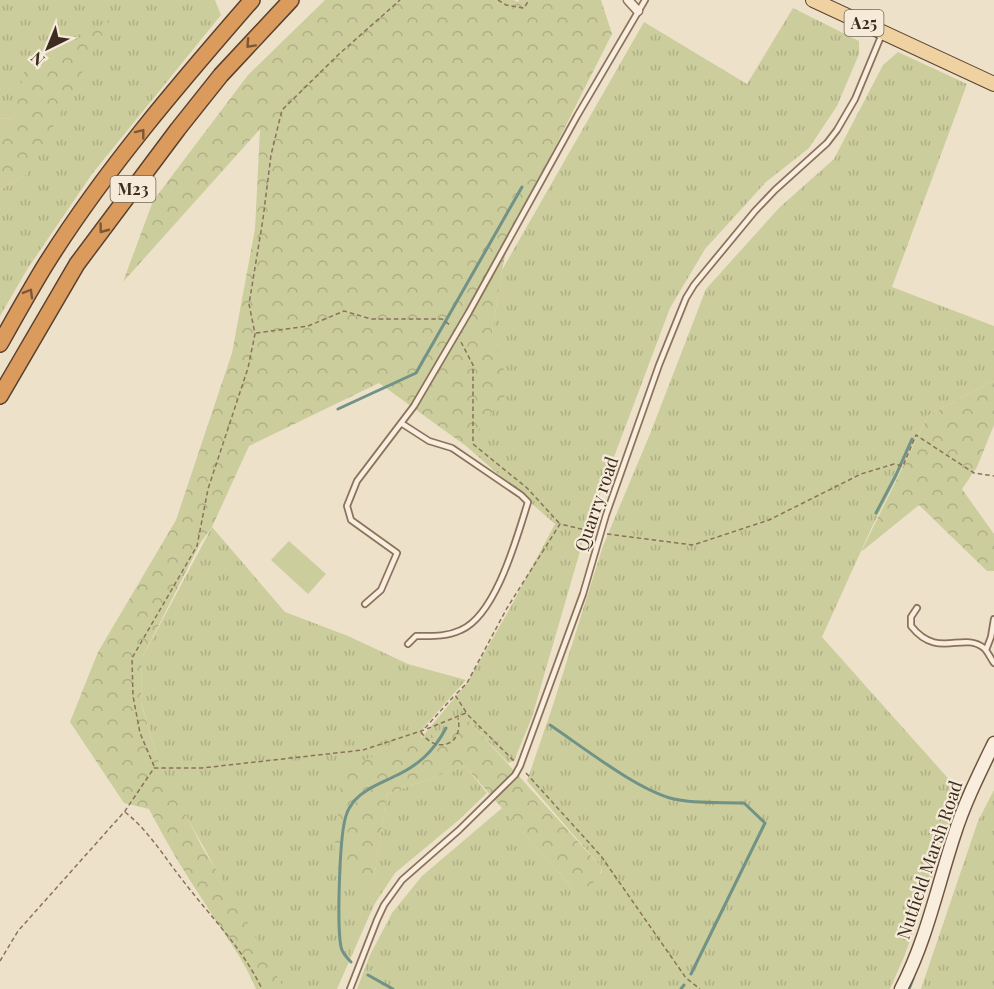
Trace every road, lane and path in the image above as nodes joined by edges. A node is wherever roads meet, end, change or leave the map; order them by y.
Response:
1 (252, 0) edge
2 (291, 0) edge
3 (400, 0) edge
4 (498, 0) edge
5 (529, 0) edge
6 (628, 0) edge
7 (645, 0) edge
8 (813, 0) edge
9 (638, 11) junction
10 (882, 32) junction
11 (994, 84) edge
12 (458, 331) junction
13 (255, 334) junction
14 (0, 344) edge
15 (0, 396) edge
16 (401, 423) junction
17 (994, 476) edge
18 (560, 524) junction
19 (600, 533) junction
20 (365, 604) dead end
21 (917, 608) dead end
22 (994, 619) edge
23 (408, 644) dead end
24 (986, 650) junction
25 (994, 663) edge
26 (454, 695) junction
27 (466, 713) junction
28 (458, 717) junction
29 (422, 731) junction
30 (994, 743) edge
31 (520, 766) junction
32 (154, 768) junction
33 (124, 811) junction
34 (0, 961) edge
35 (262, 989) edge
36 (350, 989) edge
37 (700, 989) edge
38 (901, 989) edge

14 -> 1 highway, M23
2 -> 15 highway, M23
3 - 13 path
4 - 5 path
6 - 9 street
7 - 9 lane
8 - 10 main road, A25
9 - 12 lane
10 - 11 main road, A25
10 - 19 lane, Quarry road
12 - 13 path
12 - 16 lane
12 - 18 path
13 - 32 path
16 - 20 lane
16 - 23 lane
17 - 19 path
18 - 19 path
18 - 26 path
19 - 31 lane, Quarry road
21 - 24 lane
22 - 24 lane
24 - 25 lane
26 - 27 path
26 - 29 path
27 - 28 path
27 - 31 path
28 - 29 path
28 - 29 path
29 - 32 path
30 - 38 street, Nutfield Marsh Road
31 - 36 lane, Quarry road
31 - 37 path
32 - 33 path
33 - 34 path
33 - 35 path

